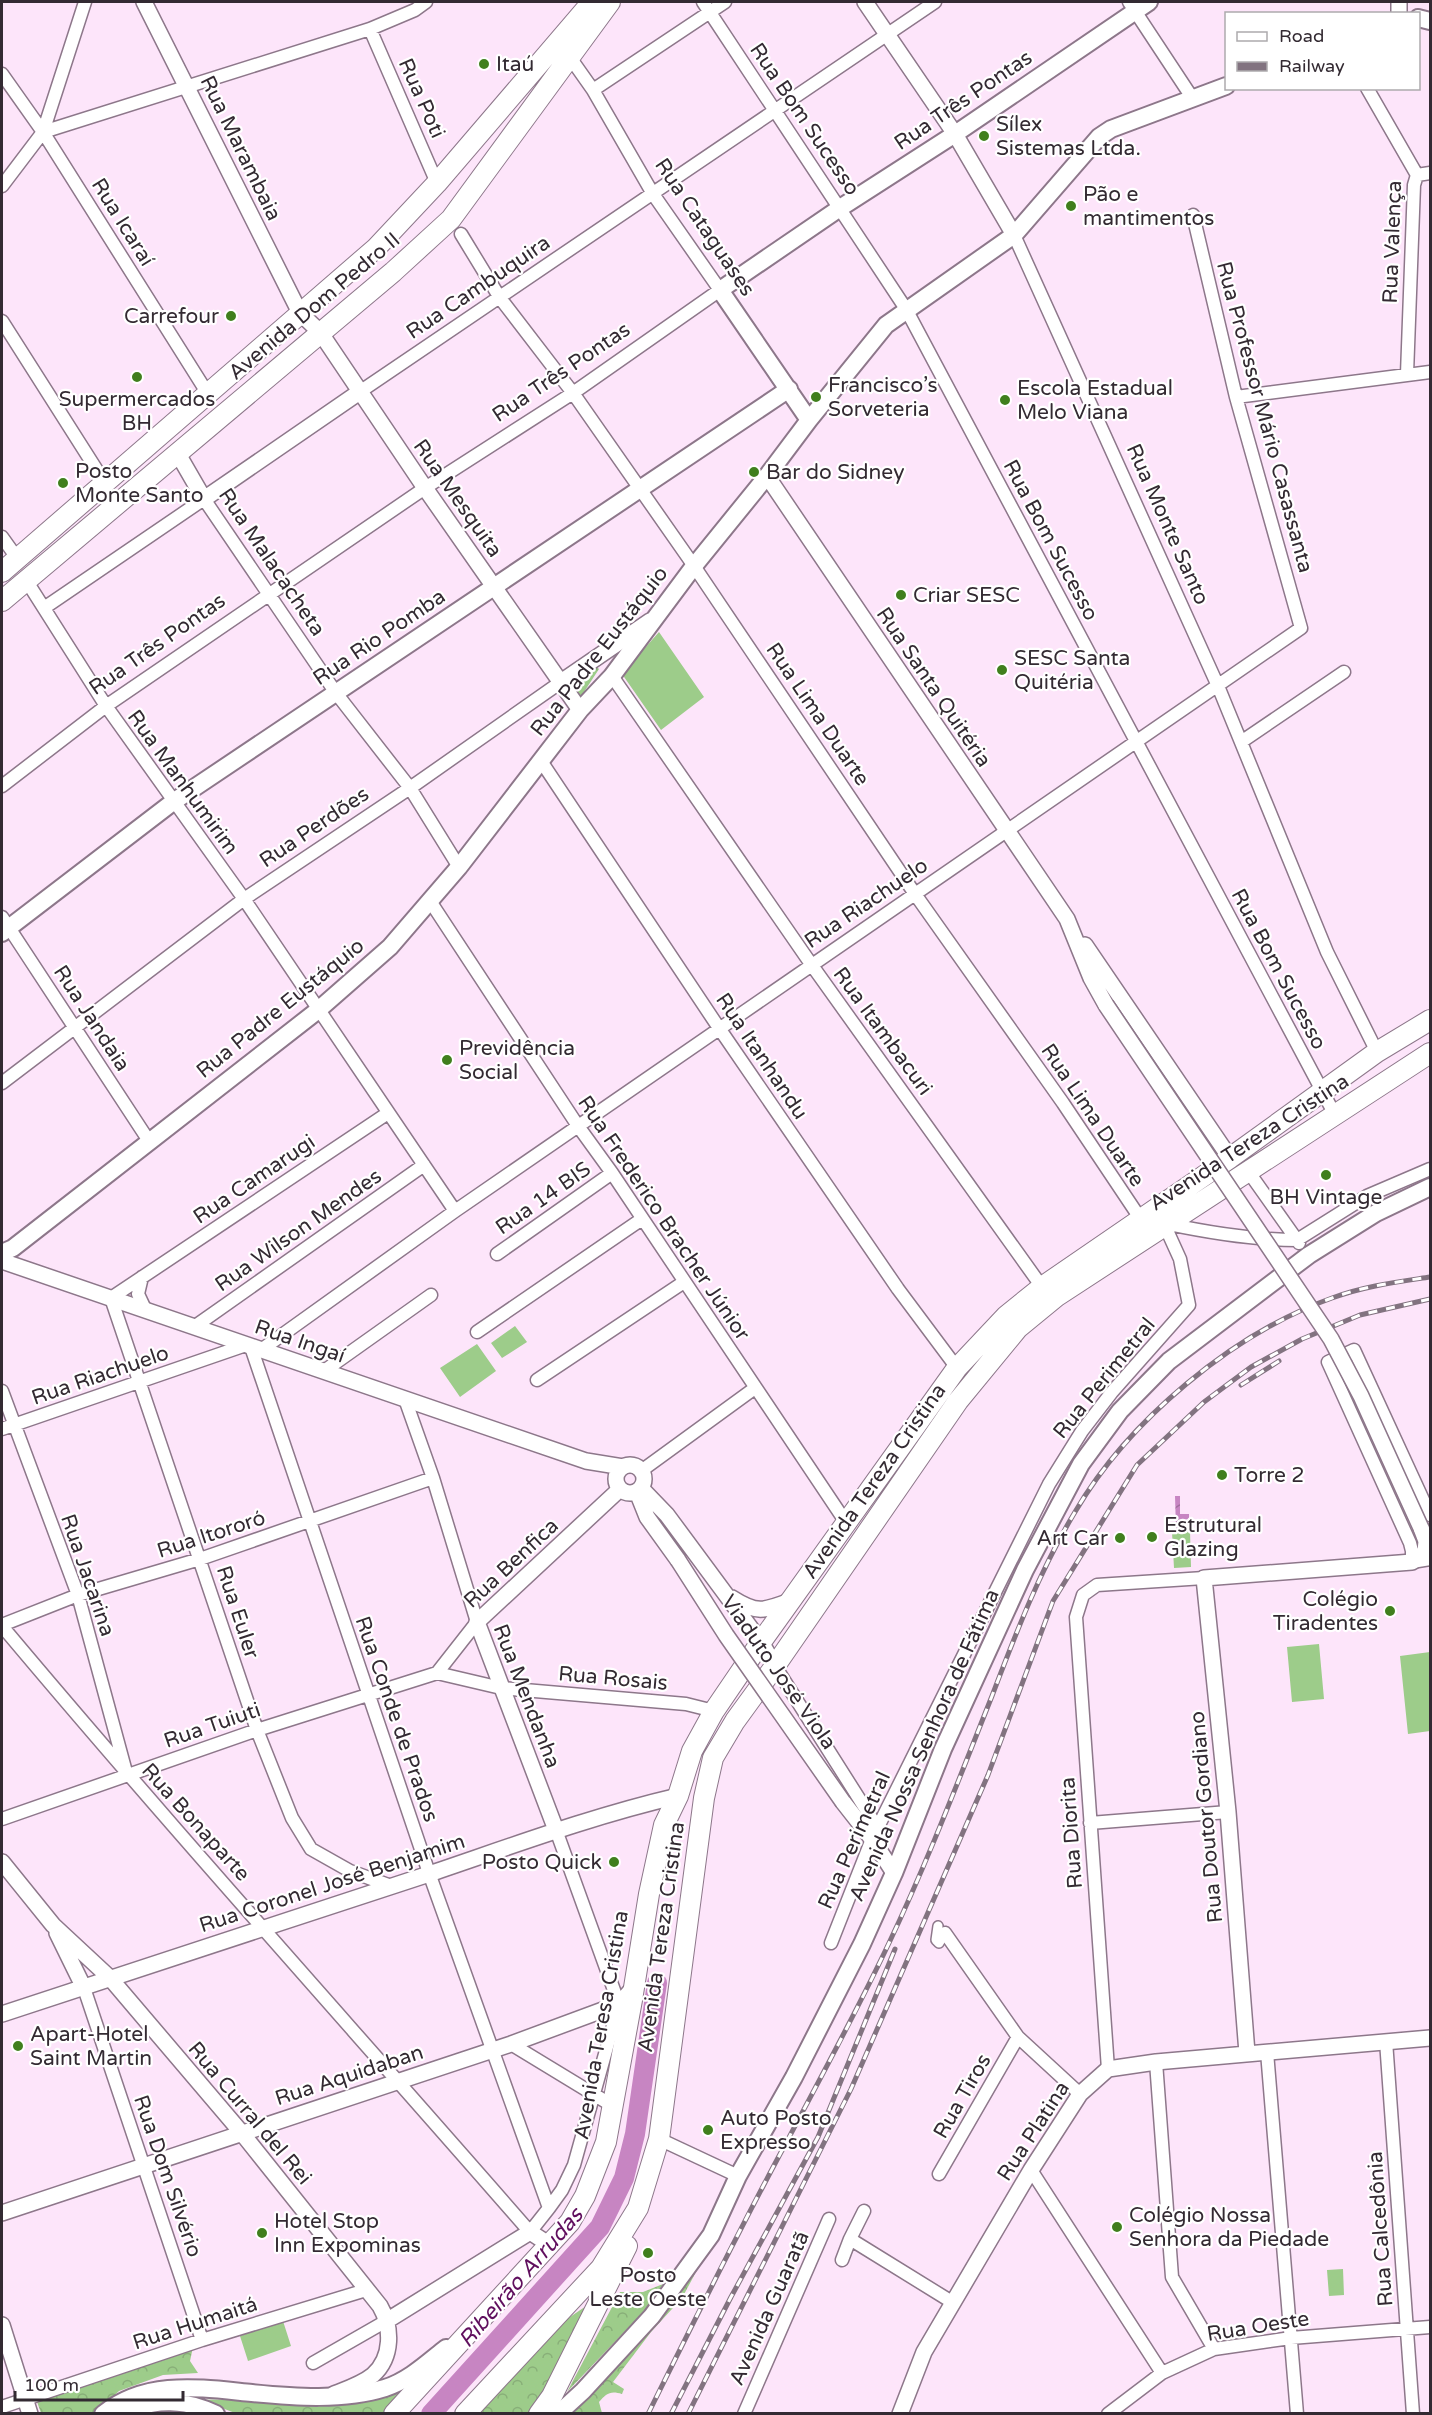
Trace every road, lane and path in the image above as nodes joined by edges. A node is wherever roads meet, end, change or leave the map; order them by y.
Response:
1 (85, 2) edge
2 (144, 2) edge
3 (426, 2) edge
4 (592, 2) edge
5 (610, 2) edge
6 (726, 2) edge
7 (865, 2) edge
8 (935, 2) edge
9 (1138, 5) edge
10 (706, 7) edge
11 (370, 29) junction
12 (887, 34) junction
13 (569, 56) junction
14 (2, 74) edge
15 (187, 86) junction
16 (1225, 87) edge
17 (593, 90) junction
18 (1367, 90) edge
19 (1193, 99) junction
20 (774, 111) junction
21 (43, 132) junction
22 (955, 134) junction
23 (1431, 173) edge
24 (1417, 175) junction
25 (437, 183) junction
26 (2, 186) edge
27 (653, 194) junction
28 (840, 208) junction
29 (1193, 215) dead end
30 (461, 234) dead end
31 (1014, 235) junction
32 (720, 290) junction
33 (500, 298) junction
34 (906, 309) junction
35 (300, 313) junction
36 (2, 321) edge
37 (320, 332) junction
38 (1431, 372) edge
39 (1407, 374) junction
40 (789, 389) junction
41 (361, 391) junction
42 (573, 393) junction
43 (208, 394) junction
44 (1236, 397) junction
45 (809, 420) junction
46 (178, 454) junction
47 (767, 476) junction
48 (105, 483) junction
49 (424, 488) junction
50 (640, 488) junction
51 (204, 499) junction
52 (2, 537) edge
53 (17, 558) junction
54 (694, 566) junction
55 (2, 572) edge
56 (26, 580) junction
57 (495, 587) junction
58 (268, 595) junction
59 (2, 601) edge
60 (44, 608) junction
61 (657, 616) junction
62 (1301, 628) joint
63 (1344, 672) dead end
64 (612, 676) junction
65 (561, 682) junction
66 (1218, 686) junction
67 (336, 693) junction
68 (106, 706) junction
69 (579, 710) junction
70 (1135, 741) junction
71 (1241, 742) junction
72 (541, 761) junction
73 (2, 786) edge
74 (410, 788) junction
75 (173, 802) junction
76 (1005, 830) junction
77 (459, 867) junction
78 (915, 894) junction
79 (244, 899) junction
80 (430, 901) junction
81 (1067, 920) junction
82 (4, 926) edge
83 (811, 964) junction
84 (317, 1011) junction
85 (1431, 1020) edge
86 (75, 1027) junction
87 (719, 1028) junction
88 (1377, 1052) junction
89 (1431, 1053) edge
90 (2, 1083) edge
91 (1322, 1092) junction
92 (388, 1113) junction
93 (1335, 1115) junction
94 (578, 1126) junction
95 (149, 1141) junction
96 (1230, 1158) junction
97 (424, 1165) junction
98 (1431, 1169) edge
99 (1248, 1171) junction
100 (612, 1173) junction
101 (1431, 1186) edge
102 (455, 1211) junction
103 (1140, 1218) junction
104 (642, 1219) junction
105 (1167, 1225) junction
106 (1297, 1240) junction
107 (2, 1254) edge
108 (497, 1254) dead end
109 (1309, 1255) junction
110 (2, 1261) edge
111 (142, 1277) junction
112 (684, 1282) junction
113 (1042, 1287) junction
114 (431, 1295) dead end
115 (111, 1298) junction
116 (145, 1309) junction
117 (195, 1327) junction
118 (477, 1332) dead end
119 (216, 1335) junction
120 (253, 1348) junction
121 (212, 1357) junction
122 (330, 1367) junction
123 (957, 1368) junction
124 (537, 1380) dead end
125 (139, 1382) junction
126 (755, 1388) junction
127 (2, 1391) edge
128 (405, 1399) junction
129 (8, 1427) edge
130 (641, 1471) junction
131 (433, 1478) junction
132 (619, 1479) junction
133 (639, 1490) junction
134 (1431, 1515) edge
135 (308, 1522) junction
136 (847, 1524) junction
137 (1426, 1538) edge
138 (1431, 1559) edge
139 (200, 1560) junction
140 (1412, 1562) junction
141 (1204, 1578) junction
142 (725, 1593) junction
143 (78, 1595) junction
144 (790, 1601) junction
145 (477, 1622) junction
146 (2, 1626) edge
147 (761, 1642) junction
148 (775, 1665) junction
149 (437, 1673) junction
150 (501, 1688) junction
151 (368, 1694) junction
152 (714, 1711) junction
153 (257, 1730) junction
154 (127, 1775) junction
155 (678, 1796) junction
156 (1228, 1812) junction
157 (2, 1819) edge
158 (1090, 1823) junction
159 (556, 1830) junction
160 (874, 1833) junction
161 (2, 1862) edge
162 (429, 1873) junction
163 (894, 1873) junction
164 (391, 1886) junction
165 (649, 1894) joint
166 (53, 1925) junction
167 (265, 1929) junction
168 (941, 1929) dead end
169 (831, 1943) dead end
170 (110, 1978) junction
171 (634, 1987) junction
172 (84, 1988) junction
173 (619, 2004) junction
174 (2, 2014) edge
175 (1018, 2037) junction
176 (1431, 2038) edge
177 (1386, 2042) junction
178 (511, 2044) junction
179 (492, 2051) junction
180 (1267, 2052) junction
181 (1247, 2053) junction
182 (1156, 2062) junction
183 (1108, 2069) junction
184 (398, 2081) junction
185 (595, 2094) junction
186 (1080, 2094) junction
187 (613, 2106) junction
188 (241, 2132) junction
189 (659, 2139) junction
190 (142, 2166) junction
191 (1031, 2170) junction
192 (939, 2174) dead end
193 (738, 2176) junction
194 (549, 2208) junction
195 (864, 2211) dead end
196 (2, 2212) edge
197 (636, 2212) junction
198 (829, 2218) dead end
199 (530, 2232) junction
200 (850, 2239) junction
201 (549, 2245) junction
202 (842, 2260) dead end
203 (610, 2281) junction
204 (366, 2290) junction
205 (952, 2302) junction
206 (490, 2312) junction
207 (388, 2320) junction
208 (2, 2325) edge
209 (1431, 2327) edge
210 (545, 2328) junction
211 (1406, 2329) junction
212 (1291, 2338) junction
213 (202, 2340) junction
214 (1214, 2349) junction
215 (313, 2363) dead end
216 (1162, 2373) junction
217 (331, 2395) junction
218 (28, 2407) edge
219 (2, 2408) edge
220 (103, 2414) edge
221 (125, 2414) edge
222 (216, 2414) edge
223 (394, 2414) edge
224 (465, 2414) edge
225 (539, 2414) edge
226 (558, 2414) edge
227 (744, 2414) edge
228 (900, 2414) edge
229 (1108, 2414) edge
230 (1297, 2414) edge
231 (1413, 2414) edge

1 - 21 street
2 - 15 street, Rua Marambaia
3 - 11 street
4 - 25 main road, Avenida Dom Pedro II
5 - 13 main road, Avenida Dom Pedro II
6 - 10 street
7 - 12 street, Rua Monte Santo
8 - 12 street, Rua Cambuquira
9 - 19 street
9 - 22 main road, Rua Três Pontas
10 - 17 street
10 - 20 street, Rua Bom Sucesso
11 - 15 street
11 - 25 street, Rua Poti
12 - 20 street, Rua Cambuquira
12 - 22 street, Rua Monte Santo
13 - 17 street, Rua Cataguases
13 - 37 main road, Avenida Dom Pedro II
14 - 21 street, Rua Icaraí
15 - 21 street
15 - 35 street, Rua Marambaia
16 - 19 main road, Rua Padre Eustáquio
17 - 27 street, Rua Cataguases
18 - 24 street, Rua Valença
19 - 31 main road, Rua Padre Eustáquio
20 - 27 street, Rua Cambuquira
20 - 28 street, Rua Bom Sucesso
21 - 26 street
21 - 43 street, Rua Icaraí
22 - 28 main road, Rua Três Pontas
22 - 31 street, Rua Monte Santo
23 - 24 street
24 - 39 street, Rua Valença
25 - 35 main road, Avenida Dom Pedro II
27 - 32 street, Rua Cataguases
27 - 33 street, Rua Cambuquira
28 - 32 main road, Rua Três Pontas
28 - 34 street, Rua Bom Sucesso
29 - 44 street, Rua Professor Mário Casassanta
30 - 33 street, Rua Lima Duarte
31 - 34 main road, Rua Padre Eustáquio
31 - 66 street, Rua Monte Santo
32 - 40 main road, Rua Cataguases
32 - 42 street, Rua Três Pontas
33 - 41 street, Rua Cambuquira
33 - 42 street, Rua Lima Duarte
34 - 45 main road, Rua Padre Eustáquio
34 - 70 street, Rua Bom Sucesso
35 - 37 street, Rua Mesquita
35 - 43 main road, Avenida Dom Pedro II
36 - 48 street
37 - 41 street, Rua Mesquita
37 - 46 main road, Avenida Dom Pedro II
38 - 39 street
39 - 44 street
40 - 45 main road, Rua Cataguases
40 - 50 main road, Rua Rio Pomba
41 - 49 street, Rua Mesquita
41 - 51 street, Rua Cambuquira
42 - 49 street, Rua Três Pontas
42 - 50 street, Rua Lima Duarte
43 - 48 main road, Avenida Dom Pedro II
44 - 62 street, Rua Professor Mário Casassanta
45 - 47 main road, Rua Padre Eustáquio
46 - 51 street, Rua Malacacheta
46 - 56 main road, Avenida Dom Pedro II
47 - 54 main road, Rua Padre Eustáquio
47 - 76 street, Rua Santa Quitéria
48 - 53 main road, Avenida Dom Pedro II
49 - 57 street, Rua Mesquita
49 - 58 street, Rua Três Pontas
50 - 54 street, Rua Lima Duarte
50 - 57 main road, Rua Rio Pomba
51 - 58 street, Rua Malacacheta
51 - 60 street, Rua Cambuquira
52 - 53 street
53 - 55 main road, Avenida Dom Pedro II
54 - 61 main road, Rua Padre Eustáquio
54 - 78 street, Rua Lima Duarte
56 - 59 main road, Avenida Dom Pedro II
56 - 60 street, Rua Manhumirim
57 - 65 street, Rua Mesquita
57 - 67 main road, Rua Rio Pomba
58 - 67 street, Rua Malacacheta
58 - 68 street, Rua Três Pontas
60 - 68 street, Rua Manhumirim
61 - 64 main road, Rua Padre Eustáquio
61 - 65 street, Rua Perdões
62 - 66 street, Rua Riachuelo
63 - 71 street
64 - 69 main road, Rua Padre Eustáquio
64 - 83 street, Rua Itambacuri
65 - 69 street, Rua Mesquita
65 - 74 street, Rua Perdões
66 - 70 street, Rua Riachuelo
66 - 71 street, Rua Monte Santo
67 - 74 street, Rua Malacacheta
67 - 75 main road, Rua Rio Pomba
68 - 73 street, Rua Três Pontas
68 - 75 street, Rua Manhumirim
69 - 72 main road, Rua Padre Eustáquio
70 - 76 street, Rua Riachuelo
70 - 91 street, Rua Bom Sucesso
71 - 88 street, Rua Monte Santo
72 - 77 main road, Rua Padre Eustáquio
72 - 87 street, Rua Itanhandu
74 - 77 street, Rua Malacacheta
74 - 79 street, Rua Perdões
75 - 79 street, Rua Manhumirim
75 - 82 main road, Rua Rio Pomba
76 - 78 street, Rua Riachuelo
76 - 81 street, Rua Santa Quitéria
77 - 80 main road, Rua Padre Eustáquio
78 - 83 street, Rua Riachuelo
78 - 103 street, Rua Lima Duarte
79 - 84 street, Rua Manhumirim
79 - 86 street, Rua Perdões
80 - 84 main road, Rua Padre Eustáquio
80 - 94 street, Rua Frederico Bracher Júnior
81 - 96 street, Rua Santa Quitéria
81 - 137 street, Rua Santa Quitéria, bridge
82 - 86 street, Rua Jandaia
83 - 87 street, Rua Riachuelo
83 - 113 street, Rua Itambacuri
84 - 92 street, Rua Manhumirim
84 - 95 main road, Rua Padre Eustáquio
85 - 88 main road, Avenida Tereza Cristina
86 - 90 street, Rua Perdões
86 - 95 street, Rua Jandaia
87 - 94 street, Rua Riachuelo
87 - 123 street, Rua Itanhandu
88 - 91 main road, Avenida Tereza Cristina
89 - 93 main road, Avenida Tereza Cristina
91 - 93 street, Rua Bom Sucesso
91 - 96 main road, Avenida Tereza Cristina
92 - 97 street, Rua Manhumirim
92 - 111 street, Rua Camarugi
93 - 99 main road, Avenida Tereza Cristina
94 - 100 street, Rua Frederico Bracher Júnior
94 - 102 street, Rua Riachuelo
95 - 107 main road, Rua Padre Eustáquio
96 - 103 main road, Avenida Tereza Cristina
97 - 102 street, Rua Manhumirim
97 - 117 street, Rua Wilson Mendes
98 - 106 street
99 - 105 main road, Avenida Tereza Cristina
99 - 106 street
100 - 104 street, Rua Frederico Bracher Júnior
100 - 108 street, Rua 14 BIS
101 - 109 main road, Avenida Nossa Senhora de Fátima
102 - 120 street
103 - 113 main road, Avenida Tereza Cristina
104 - 112 street, Rua Frederico Bracher Júnior
104 - 118 street
105 - 106 street
105 - 148 main road, Avenida Tereza Cristina
105 - 160 street, Rua Perimetral
106 - 109 street
109 - 163 main road, Avenida Nossa Senhora de Fátima
110 - 115 street, Rua Ingaí
111 - 115 street, Rua Camarugi
111 - 116 street
112 - 124 street
112 - 126 street, Rua Frederico Bracher Júnior
113 - 123 main road, Avenida Tereza Cristina
114 - 122 street
115 - 116 street, Rua Ingaí
115 - 125 street, Rua Euler
116 - 117 street, Rua Ingaí
117 - 119 street, Rua Ingaí
119 - 120 street, Rua Ingaí
119 - 121 street
120 - 121 street, Rua Riachuelo
120 - 122 street, Rua Ingaí
120 - 135 street, Rua Conde de Prados
121 - 125 street, Rua Riachuelo
122 - 128 street, Rua Ingaí
123 - 136 main road, Avenida Tereza Cristina
125 - 129 street, Rua Riachuelo
125 - 139 street, Rua Euler
126 - 130 street
126 - 136 street, Rua Frederico Bracher Júnior
127 - 129 street, Rua Jacarina
128 - 131 street, Rua Mendanha
128 - 132 street, Rua Ingaí
129 - 143 street, Rua Jacarina
130 - 132 street
130 - 133 street
131 - 135 street, Rua Itororó
131 - 145 street, Rua Mendanha
132 - 133 street
132 - 145 street, Rua Benfica
133 - 142 street
133 - 160 street, Viaduto José Viola, bridge
134 - 140 street
135 - 139 street, Rua Itororó
135 - 151 street, Rua Conde de Prados
136 - 144 main road, Avenida Tereza Cristina
137 - 140 street
138 - 140 street
139 - 143 street, Rua Itororó
139 - 153 street, Rua Euler
140 - 141 street
141 - 156 street, Rua Doutor Gordiano
141 - 158 street, Rua Diorita
142 - 144 street
142 - 147 street
143 - 146 street, Rua Itororó
143 - 154 street, Rua Jacarina
144 - 147 main road, Avenida Tereza Cristina
145 - 149 street, Rua Benfica
145 - 150 street, Rua Mendanha
146 - 154 street, Rua Bonaparte
147 - 148 street
147 - 152 main road, Avenida Tereza Cristina
148 - 160 street
148 - 189 main road, Avenida Tereza Cristina
149 - 150 street, Rua Rosais
149 - 151 street, Rua Tuiuti
150 - 152 street, Rua Rosais
150 - 159 street, Rua Mendanha
151 - 153 street, Rua Tuiuti
151 - 162 street, Rua Conde de Prados
152 - 155 main road, Avenida Tereza Cristina
153 - 154 street, Rua Tuiuti
153 - 164 street, Rua Euler
154 - 157 street, Rua Tuiuti
154 - 167 street, Rua Bonaparte
155 - 159 street, Rua Coronel José Benjamim
155 - 165 main road, Avenida Tereza Cristina
156 - 158 street
156 - 181 street, Rua Doutor Gordiano
158 - 183 street, Rua Diorita
159 - 162 street, Rua Coronel José Benjamim
159 - 173 street, Rua Mendanha
160 - 163 street, Viaduto José Viola
160 - 169 street, Rua Perimetral
161 - 166 street, Rua Curral del Rei
162 - 164 street, Rua Coronel José Benjamim
162 - 179 street, Rua Conde de Prados
163 - 193 main road, Avenida Nossa Senhora de Fátima
164 - 167 street, Rua Coronel José Benjamim
165 - 171 main road, Avenida Teresa Cristina
166 - 170 street, Rua Curral del Rei
166 - 172 street, Rua Dom Silvério
167 - 170 street, Rua Coronel José Benjamim
167 - 184 street, Rua Bonaparte
168 - 175 street
170 - 172 street, Rua Coronel José Benjamim
170 - 188 street, Rua Curral del Rei
171 - 173 street, Rua Aquidaban
171 - 187 main road, Avenida Teresa Cristina
172 - 174 street, Rua Coronel José Benjamim
172 - 190 street, Rua Dom Silvério
173 - 178 street, Rua Aquidaban
173 - 185 street, Avenida Tereza Cristina
175 - 186 street
175 - 192 street, Rua Tiros
176 - 177 street
177 - 180 street
177 - 211 street, Rua Calcedônia
178 - 179 street, Rua Aquidaban
178 - 185 street
179 - 184 street, Rua Aquidaban
179 - 194 street, Rua Conde de Prados
180 - 181 street
180 - 212 street
181 - 182 street
182 - 183 street
182 - 214 street
183 - 186 street, Rua Platina
184 - 188 street, Rua Aquidaban
184 - 199 street, Rua Bonaparte
185 - 187 street
185 - 194 street, Avenida Tereza Cristina
186 - 191 street, Rua Platina
187 - 201 main road, Avenida Teresa Cristina
188 - 190 street, Rua Aquidaban
188 - 204 street, Rua Curral del Rei
189 - 193 street
189 - 197 main road
190 - 196 street, Rua Aquidaban
190 - 213 street, Rua Dom Silvério
191 - 205 street, Rua Platina
191 - 216 street
193 - 226 main road, Avenida Nossa Senhora de Fátima
194 - 199 street
195 - 200 street
197 - 203 main road
197 - 210 main road
198 - 227 street, Avenida Guaratã
199 - 201 street
199 - 207 street
200 - 202 street
200 - 205 street
201 - 206 main road, Avenida Teresa Cristina
203 - 210 main road
203 - 225 main road
204 - 207 street, Rua Curral del Rei
204 - 213 street, Rua Humaitá
205 - 228 street, Rua Platina
206 - 217 main road
206 - 223 main road, Avenida Teresa Cristina
207 - 215 street
207 - 217 street
208 - 218 street
209 - 211 street, Rua Oeste
210 - 224 main road
211 - 212 street, Rua Oeste
211 - 231 street, Rua Calcedônia
212 - 214 street, Rua Oeste
212 - 230 street
213 - 218 street, Rua Humaitá
214 - 216 street, Rua Oeste
216 - 229 street, Rua Oeste
217 - 220 main road
218 - 219 street, Rua Humaitá
221 - 222 main road

